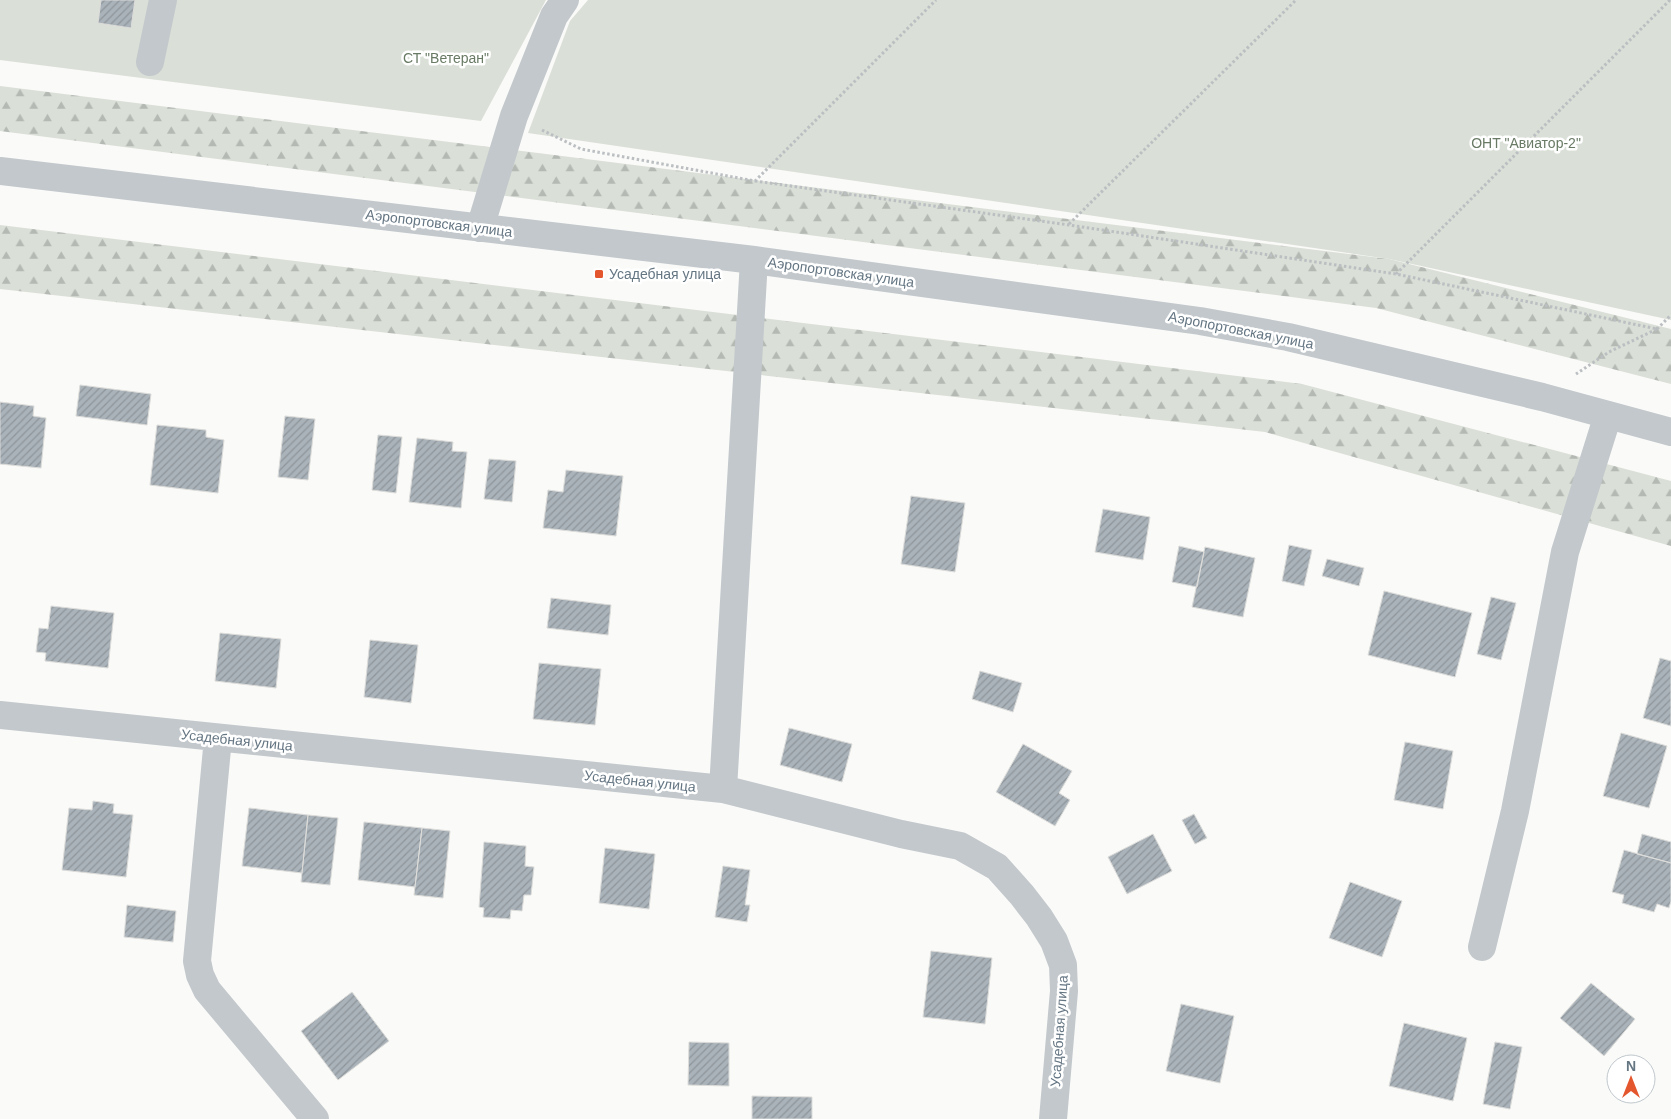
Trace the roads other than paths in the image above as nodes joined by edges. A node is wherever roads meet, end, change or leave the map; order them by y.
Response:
1 (163, 0) edge
2 (565, 0) edge
3 (150, 62) dead end
4 (0, 171) edge
5 (480, 228) junction
6 (754, 260) junction
7 (1608, 415) junction
8 (1671, 432) edge
9 (0, 714) edge
10 (218, 738) junction
11 (723, 789) junction
12 (1482, 947) dead end
13 (314, 1119) edge
14 (1053, 1119) edge

1 - 3 street
2 - 5 street
4 - 5 street, Аэропортовская улица
5 - 6 street, Аэропортовская улица
6 - 7 street, Аэропортовская улица
6 - 11 street
7 - 8 street, Аэропортовская улица
7 - 12 street
9 - 10 street, Усадебная улица
10 - 11 street, Усадебная улица
10 - 13 street
11 - 14 street, Усадебная улица

